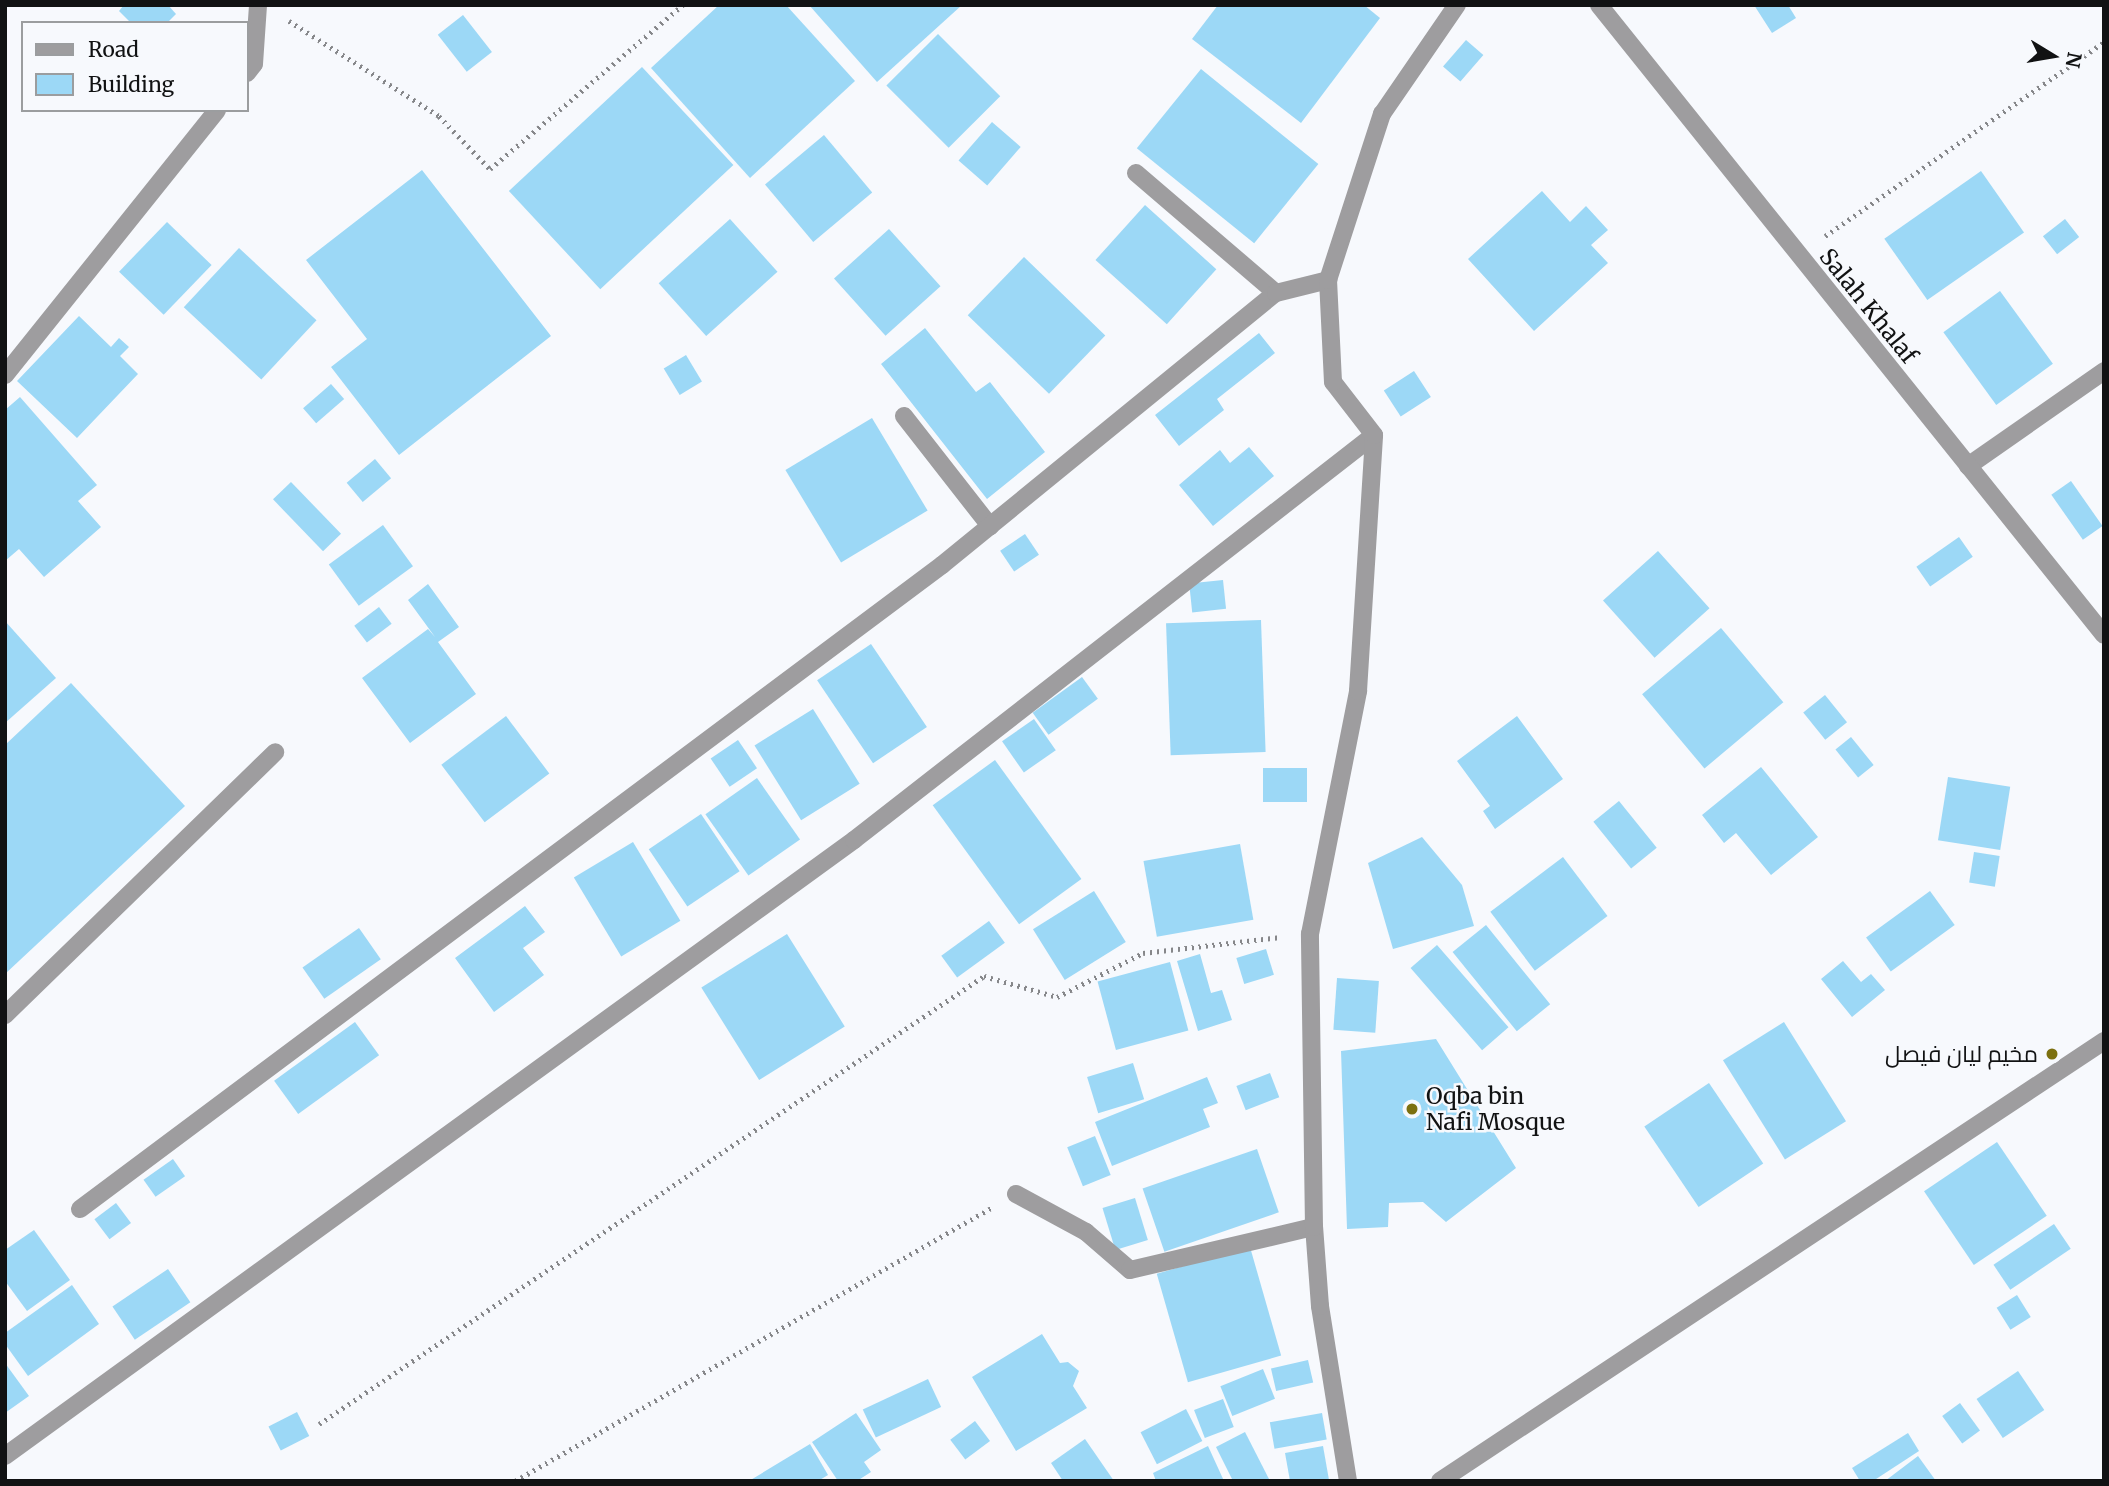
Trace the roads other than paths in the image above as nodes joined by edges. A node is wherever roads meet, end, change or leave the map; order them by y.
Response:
1 (258, 5) edge
2 (1457, 5) edge
3 (1599, 5) edge
4 (248, 72) edge
5 (215, 112) edge
6 (1136, 173) dead end
7 (1328, 280) junction
8 (1276, 293) junction
9 (2104, 371) edge
10 (5, 374) edge
11 (904, 416) dead end
12 (1374, 435) junction
13 (1968, 466) junction
14 (990, 526) junction
15 (2104, 635) edge
16 (275, 752) dead end
17 (5, 1015) edge
18 (2104, 1041) edge
19 (1016, 1194) road end
20 (80, 1209) dead end
21 (1314, 1227) junction
22 (5, 1456) edge
23 (1348, 1481) edge
24 (1440, 1481) edge

1 - 4 street
2 - 7 street
3 - 13 street, Salah Khalaf
5 - 10 street
6 - 8 street
7 - 8 street
7 - 12 street
8 - 14 street
9 - 13 street
11 - 14 street
12 - 21 street
12 - 22 street
13 - 15 street, Salah Khalaf
14 - 20 street
16 - 17 street
18 - 24 street
19 - 21 street
21 - 23 street

